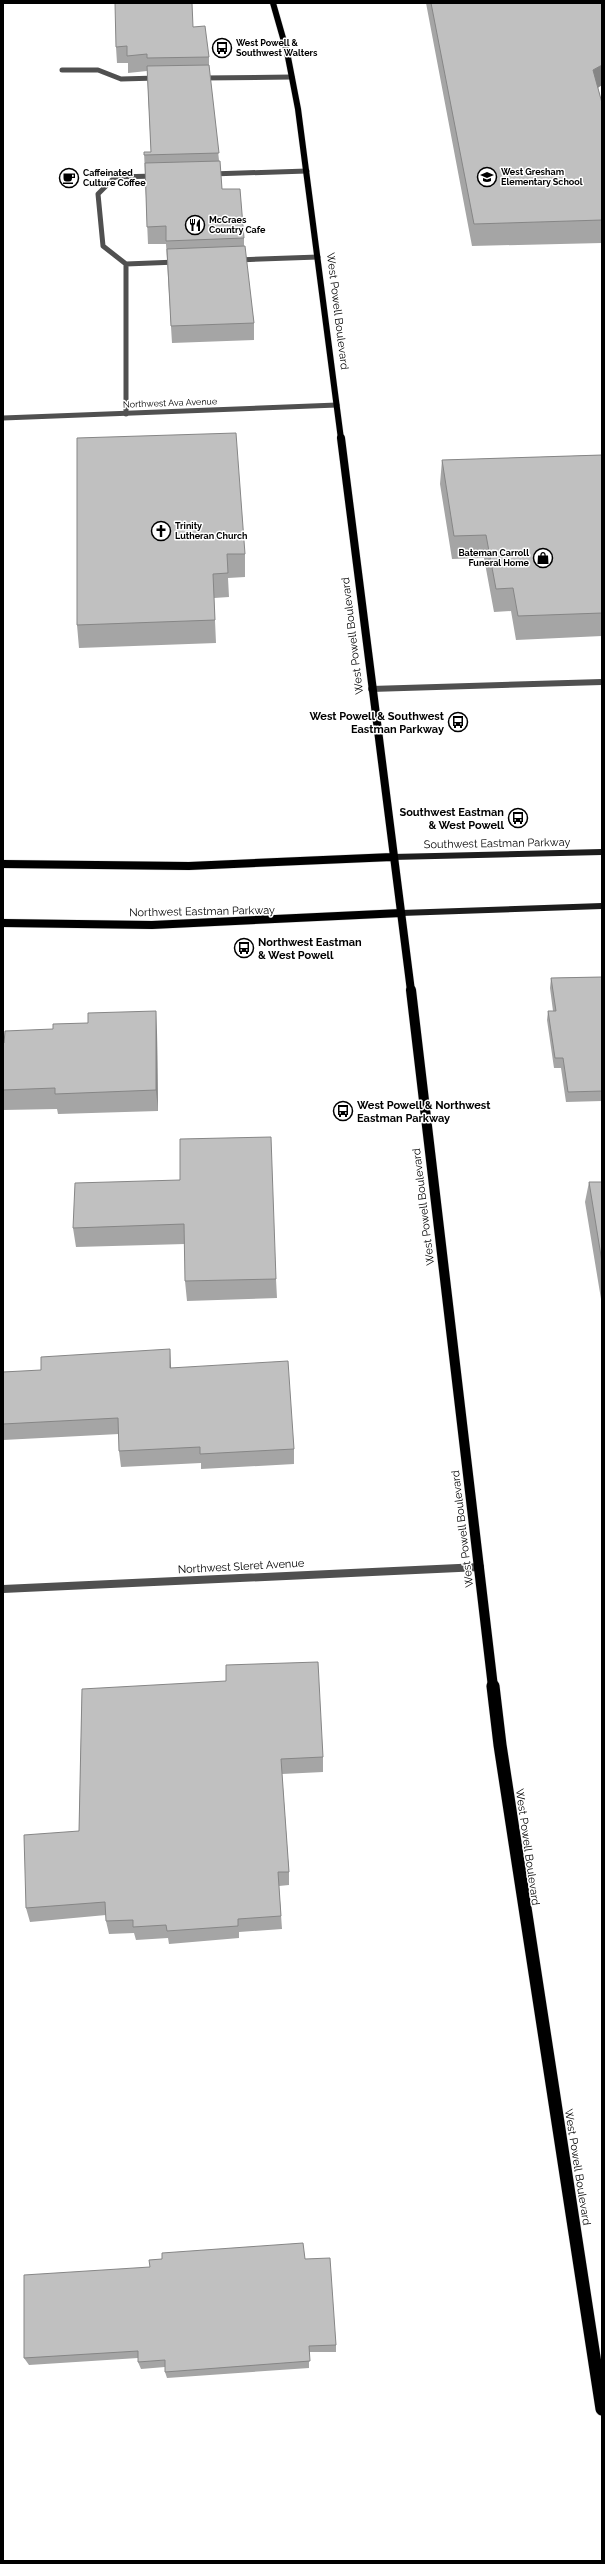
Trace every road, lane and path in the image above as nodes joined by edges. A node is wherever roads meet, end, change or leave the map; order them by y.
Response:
1 (273, 3) edge
2 (62, 70) dead end
3 (292, 77) junction
4 (167, 78) edge
5 (191, 78) edge
6 (306, 171) junction
7 (203, 174) edge
8 (163, 176) edge
9 (318, 257) junction
10 (233, 260) edge
11 (187, 261) edge
12 (126, 264) junction
13 (337, 405) junction
14 (126, 414) junction
15 (3, 418) edge
16 (602, 682) edge
17 (371, 689) junction
18 (602, 852) edge
19 (392, 857) junction
20 (3, 864) edge
21 (602, 906) edge
22 (401, 914) junction
23 (3, 923) edge
24 (480, 1567) junction
25 (3, 1589) edge
26 (602, 2409) edge

1 - 3 main road, West Powell Boulevard
2 - 4 street
3 - 5 street
3 - 6 main road, West Powell Boulevard
6 - 7 street
6 - 9 main road, West Powell Boulevard
8 - 12 street
9 - 10 street
9 - 13 main road, West Powell Boulevard
11 - 12 street
12 - 14 street
13 - 14 street, Northwest Ava Avenue
13 - 17 main road, West Powell Boulevard
14 - 15 street, Northwest Ava Avenue
16 - 17 street
17 - 19 main road, West Powell Boulevard
18 - 19 main road, Southwest Eastman Parkway
19 - 20 main road
19 - 22 main road, West Powell Boulevard
21 - 22 main road
22 - 23 main road, Northwest Eastman Parkway
22 - 24 main road, West Powell Boulevard
24 - 25 street, Northwest Sleret Avenue
24 - 26 main road, West Powell Boulevard

